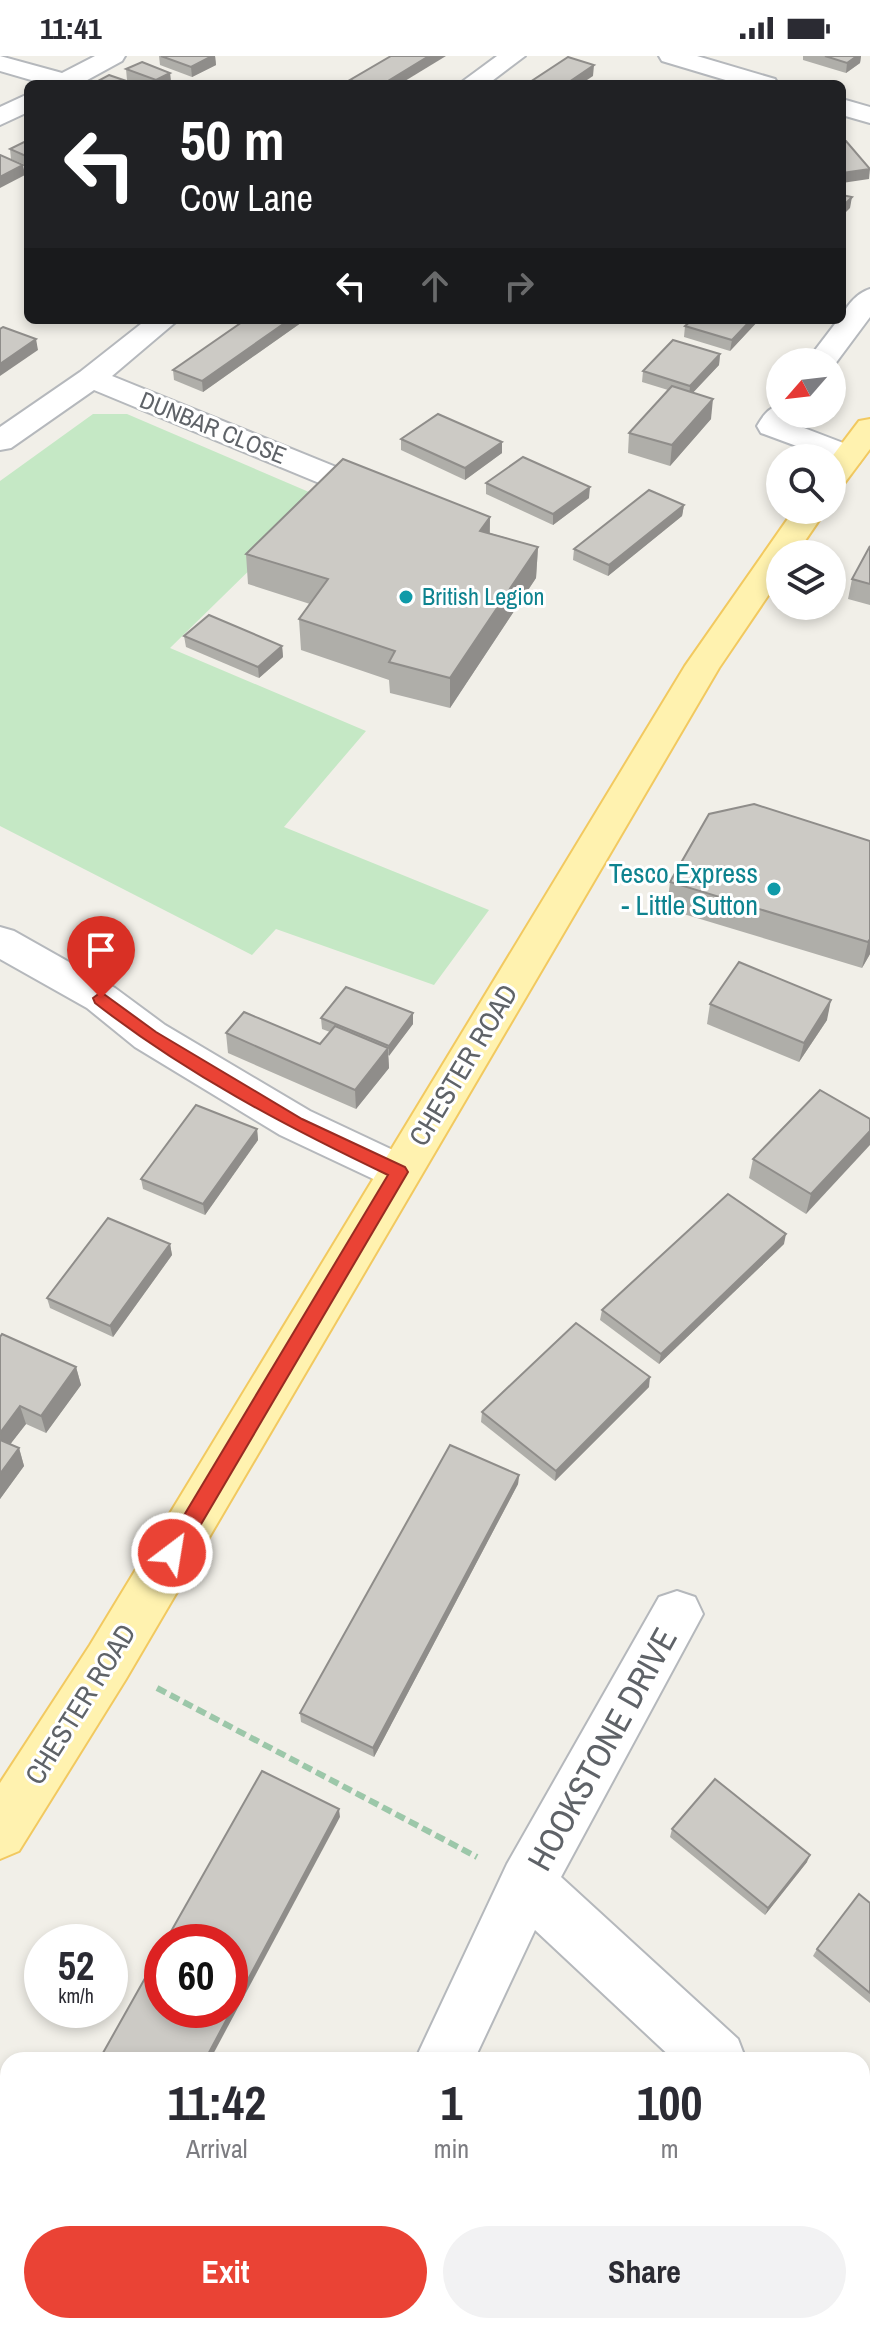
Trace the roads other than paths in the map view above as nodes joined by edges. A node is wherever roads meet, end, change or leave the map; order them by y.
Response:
1 (113, 56) edge
2 (513, 56) edge
3 (671, 56) edge
4 (0, 63) edge
5 (54, 80) edge
6 (69, 80) edge
7 (477, 80) edge
8 (752, 80) edge
9 (24, 104) edge
10 (846, 108) edge
11 (870, 115) edge
12 (0, 117) edge
13 (870, 298) edge
14 (159, 324) edge
15 (832, 348) edge
16 (91, 378) junction
17 (775, 428) edge
18 (870, 428) edge
19 (0, 441) edge
20 (802, 444) edge
21 (846, 459) edge
22 (335, 478) edge
23 (800, 524) edge
24 (0, 941) edge
25 (399, 1172) junction
26 (677, 1614) dead end
27 (0, 1832) edge
28 (527, 1884) junction
29 (448, 2052) edge
30 (708, 2052) edge

1 - 6 street
2 - 7 street
3 - 8 street
4 - 5 street
9 - 12 street
10 - 11 street
13 - 15 street
14 - 16 street
16 - 19 street
16 - 22 street, DUNBAR CLOSE
17 - 20 street
18 - 21 main road
23 - 25 main road, CHESTER ROAD
24 - 25 street
25 - 27 main road, CHESTER ROAD
26 - 28 street, HOOKSTONE DRIVE
28 - 29 street, HOOKSTONE DRIVE
28 - 30 street, HOOKSTONE DRIVE

